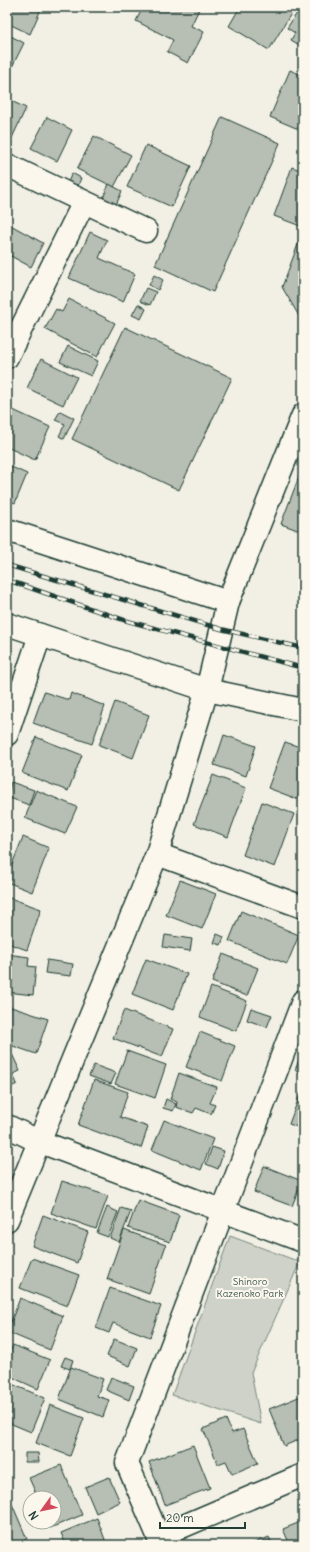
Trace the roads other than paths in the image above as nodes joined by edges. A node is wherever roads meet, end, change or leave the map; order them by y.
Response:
1 (7, 165) edge
2 (84, 202) junction
3 (146, 231) dead end
4 (7, 357) edge
5 (303, 415) edge
6 (7, 530) edge
7 (228, 602) junction
8 (7, 624) edge
9 (40, 635) junction
10 (207, 690) junction
11 (303, 710) edge
12 (7, 734) edge
13 (156, 854) junction
14 (303, 907) edge
15 (303, 1001) edge
16 (7, 1126) edge
17 (38, 1141) junction
18 (223, 1210) junction
19 (7, 1220) edge
20 (303, 1241) edge
21 (303, 1475) edge
22 (160, 1541) edge

1 - 2 street
2 - 3 street
2 - 4 street
5 - 7 street
6 - 7 street
7 - 10 street
8 - 9 street
9 - 10 street
9 - 12 street
10 - 11 street
10 - 13 street
13 - 14 street
13 - 17 street
15 - 18 street
16 - 17 street
17 - 18 street
17 - 19 street
18 - 20 street
18 - 22 street
21 - 22 street

